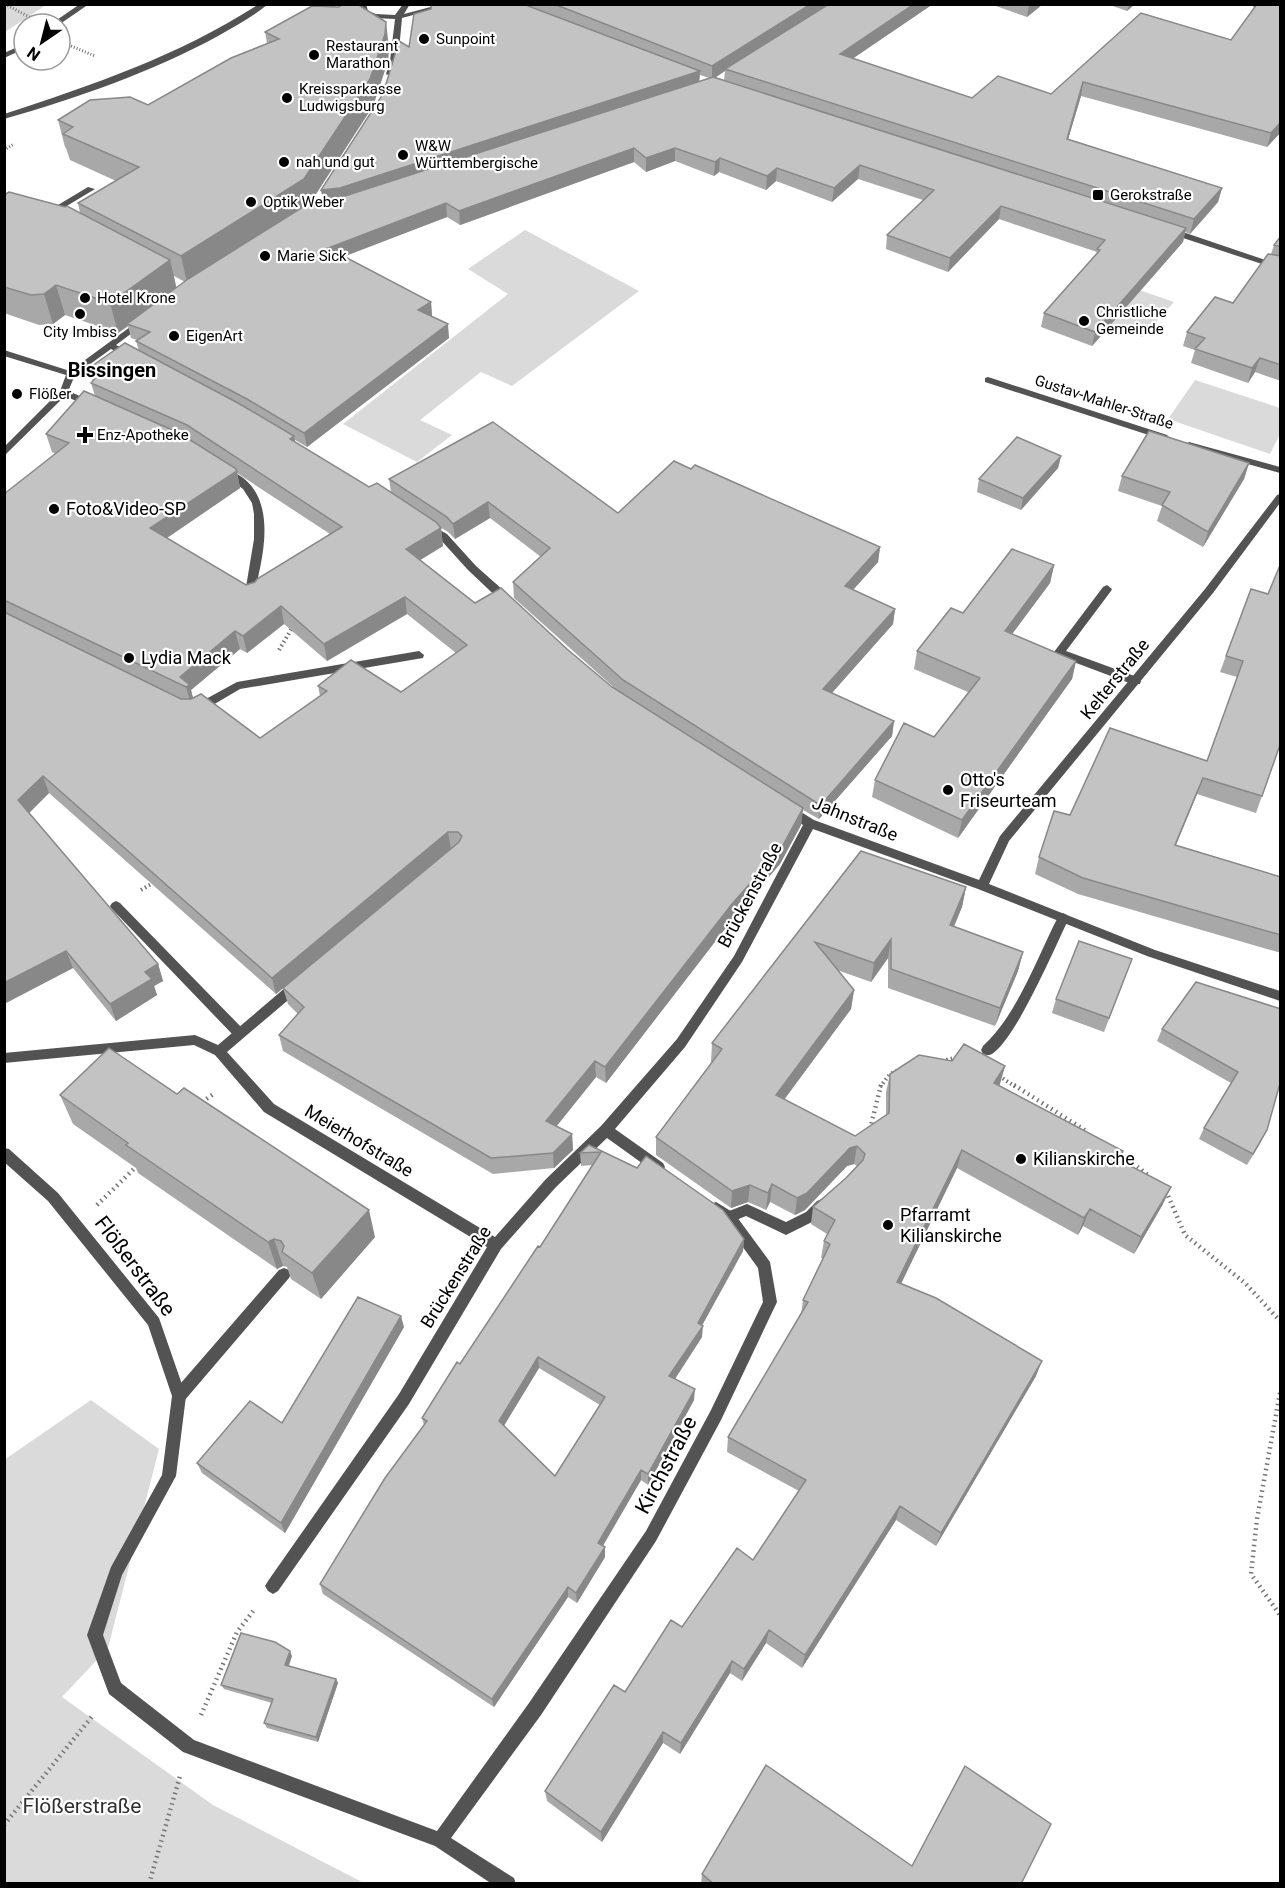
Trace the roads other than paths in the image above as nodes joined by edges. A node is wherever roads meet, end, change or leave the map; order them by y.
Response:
1 (86, 4) edge
2 (265, 4) edge
3 (362, 4) edge
4 (407, 4) edge
5 (451, 4) edge
6 (1249, 4) edge
7 (72, 13) edge
8 (1281, 13) edge
9 (399, 15) junction
10 (388, 80) edge
11 (4, 117) edge
12 (91, 189) dead end
13 (55, 220) edge
14 (1163, 229) edge
15 (1281, 268) edge
16 (147, 319) edge
17 (110, 345) junction
18 (4, 353) edge
19 (138, 360) edge
20 (71, 374) junction
21 (988, 380) dead end
22 (64, 393) junction
23 (105, 411) edge
24 (1170, 439) edge
25 (1181, 442) edge
26 (4, 453) edge
27 (214, 465) edge
28 (1281, 470) edge
29 (1281, 497) edge
30 (423, 523) edge
31 (1107, 589) dead end
32 (254, 595) edge
33 (514, 606) edge
34 (419, 655) dead end
35 (1136, 681) junction
36 (185, 710) edge
37 (781, 805) edge
38 (810, 823) junction
39 (982, 886) junction
40 (116, 906) road end
41 (1063, 918) junction
42 (303, 981) edge
43 (1281, 996) edge
44 (239, 1033) junction
45 (987, 1050) road end
46 (219, 1051) junction
47 (4, 1058) edge
48 (606, 1130) junction
49 (4, 1153) edge
50 (672, 1177) edge
51 (832, 1194) edge
52 (701, 1197) edge
53 (729, 1217) junction
54 (496, 1245) junction
55 (284, 1274) edge
56 (179, 1396) junction
57 (273, 1586) road end
58 (440, 1840) junction
59 (508, 1884) edge

1 - 7 street
2 - 11 street
3 - 9 street
4 - 9 street
5 - 9 street
6 - 8 street
9 - 10 street
12 - 13 street
14 - 15 street
16 - 17 street
17 - 19 street
17 - 20 street
18 - 20 street
20 - 22 street
21 - 24 street, Gustav-Mahler-Straße
22 - 23 street
22 - 26 street
25 - 28 street, Gustav-Mahler-Straße
27 - 32 street
29 - 35 street, Kelterstraße
30 - 33 street
31 - 35 street
34 - 36 street
35 - 39 street, Kelterstraße
37 - 38 street, Jahnstraße
38 - 39 street, Jahnstraße
38 - 48 street, Brückenstraße
39 - 41 street, Jahnstraße
40 - 44 street
41 - 43 street, Jahnstraße
41 - 45 street
42 - 44 street
44 - 46 street
46 - 47 street, Meierhofstraße
46 - 54 street, Meierhofstraße
48 - 50 street
48 - 54 street, Brückenstraße
49 - 56 street, Flößerstraße
51 - 53 street
52 - 53 street, Kirchstraße
53 - 58 street, Kirchstraße
54 - 57 street, Brückenstraße
55 - 56 street
56 - 58 street, Flößerstraße
58 - 59 street

